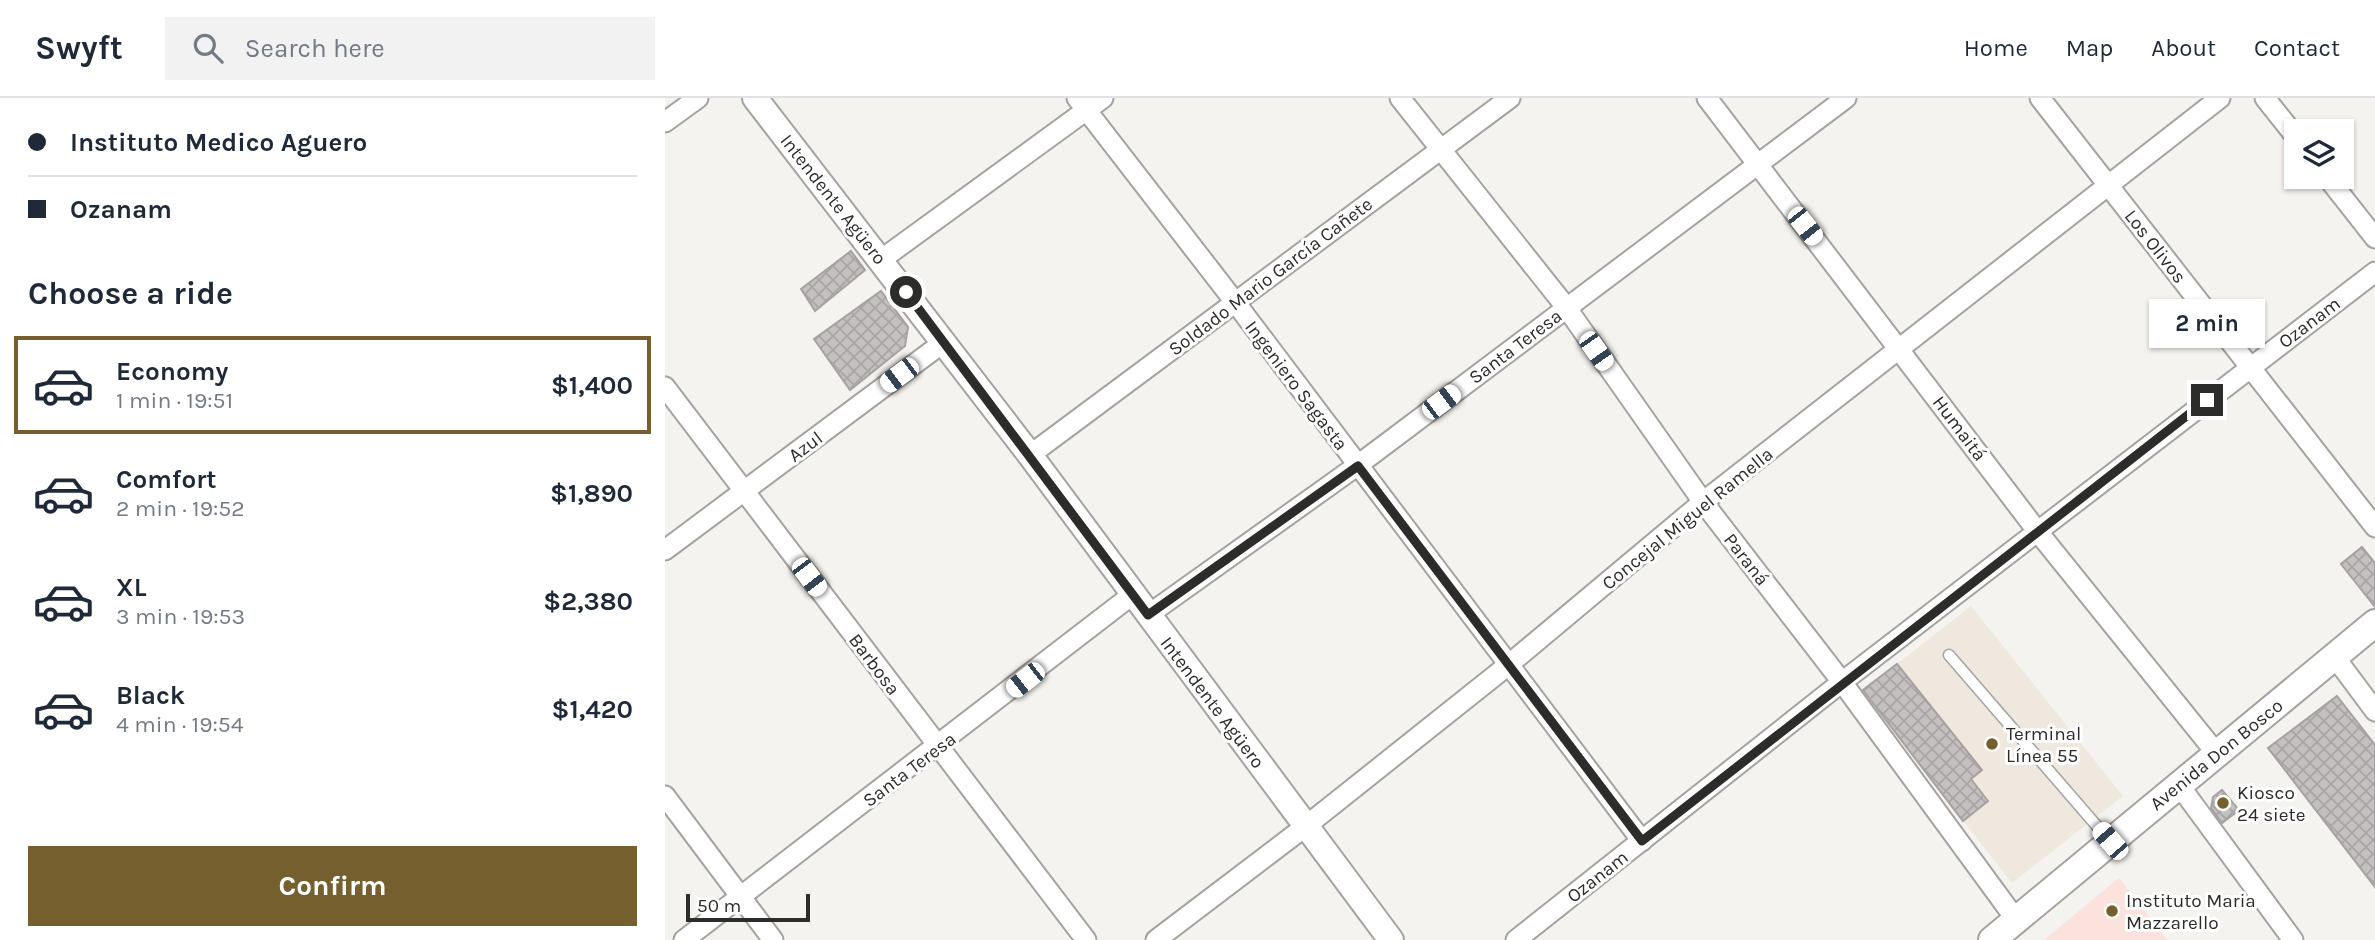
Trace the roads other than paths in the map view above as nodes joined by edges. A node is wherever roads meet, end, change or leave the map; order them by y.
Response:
1 (698, 98) edge
2 (755, 98) edge
3 (1103, 98) edge
4 (1400, 98) edge
5 (1510, 98) edge
6 (1707, 98) edge
7 (1846, 98) edge
8 (2040, 98) edge
9 (2220, 98) edge
10 (2265, 98) edge
11 (1081, 104) edge
12 (665, 122) edge
13 (2284, 122) edge
14 (1440, 149) junction
15 (1758, 165) junction
16 (2108, 184) junction
17 (2336, 189) edge
18 (2375, 238) edge
19 (882, 260) junction
20 (2375, 272) edge
21 (1235, 302) junction
22 (1566, 307) junction
23 (944, 342) junction
24 (1901, 350) junction
25 (2249, 367) junction
26 (665, 387) edge
27 (1030, 455) junction
28 (1358, 466) junction
29 (744, 491) junction
30 (1703, 502) junction
31 (2375, 527) edge
32 (2038, 531) junction
33 (665, 550) edge
34 (1132, 595) junction
35 (1148, 615) junction
36 (2375, 623) edge
37 (1949, 655) dead end
38 (2334, 656) junction
39 (1507, 666) junction
40 (1843, 682) junction
41 (2375, 711) edge
42 (939, 747) junction
43 (2217, 754) junction
44 (2179, 785) junction
45 (665, 796) edge
46 (1306, 826) junction
47 (1642, 841) junction
48 (2110, 841) junction
49 (740, 897) junction
50 (2017, 920) junction
51 (684, 940) edge
52 (773, 940) edge
53 (1086, 940) edge
54 (1156, 940) edge
55 (1391, 940) edge
56 (1516, 940) edge
57 (1992, 940) edge
58 (2293, 940) edge

1 - 12 street
2 - 19 street, Intendente Agüero
3 - 11 street
4 - 14 street, Paraná
5 - 14 street, Soldado Mario García Cañete
6 - 15 street, Humaitá
7 - 15 street, Santa Teresa
8 - 16 street, Los Olivos
9 - 16 street, Concejal Miguel Ramella
10 - 13 street
11 - 19 street
11 - 21 street, Ingeniero Sagasta
14 - 21 street, Soldado Mario García Cañete
14 - 22 street, Paraná
15 - 22 street, Santa Teresa
15 - 24 street, Humaitá
16 - 24 street, Concejal Miguel Ramella
16 - 25 street, Los Olivos
17 - 18 street
19 - 23 street, Intendente Agüero
20 - 25 street, Ozanam
21 - 27 street, Soldado Mario García Cañete
21 - 28 street, Ingeniero Sagasta
22 - 28 street, Santa Teresa
22 - 30 street, Paraná
23 - 27 street, Intendente Agüero
23 - 29 street, Azul
24 - 30 street, Concejal Miguel Ramella
24 - 32 street, Humaitá
25 - 31 street, Los Olivos
25 - 32 street, Ozanam
26 - 29 street, Barbosa
27 - 34 street, Intendente Agüero
28 - 35 street, Santa Teresa
28 - 39 street, Ingeniero Sagasta
29 - 33 street, Azul
29 - 42 street, Barbosa
30 - 39 street, Concejal Miguel Ramella
30 - 40 street, Paraná
32 - 40 street, Ozanam
32 - 43 street, Humaitá
34 - 35 street, Intendente Agüero
34 - 42 street, Santa Teresa
35 - 46 street, Intendente Agüero
36 - 38 main road, Avenida Don Bosco
37 - 48 lane
38 - 41 street
38 - 43 main road, Avenida Don Bosco
39 - 46 street, Concejal Miguel Ramella
39 - 47 street, Ingeniero Sagasta
40 - 47 street, Ozanam
40 - 50 street, Paraná
42 - 49 street, Santa Teresa
42 - 53 street, Barbosa
43 - 44 main road, Avenida Don Bosco
44 - 48 main road, Avenida Don Bosco
44 - 58 street
45 - 49 street
46 - 54 street, Concejal Miguel Ramella
46 - 55 street, Intendente Agüero
47 - 56 street, Ozanam
48 - 50 main road, Avenida Don Bosco
49 - 51 street, Santa Teresa
49 - 52 street
50 - 57 main road, Avenida Don Bosco

